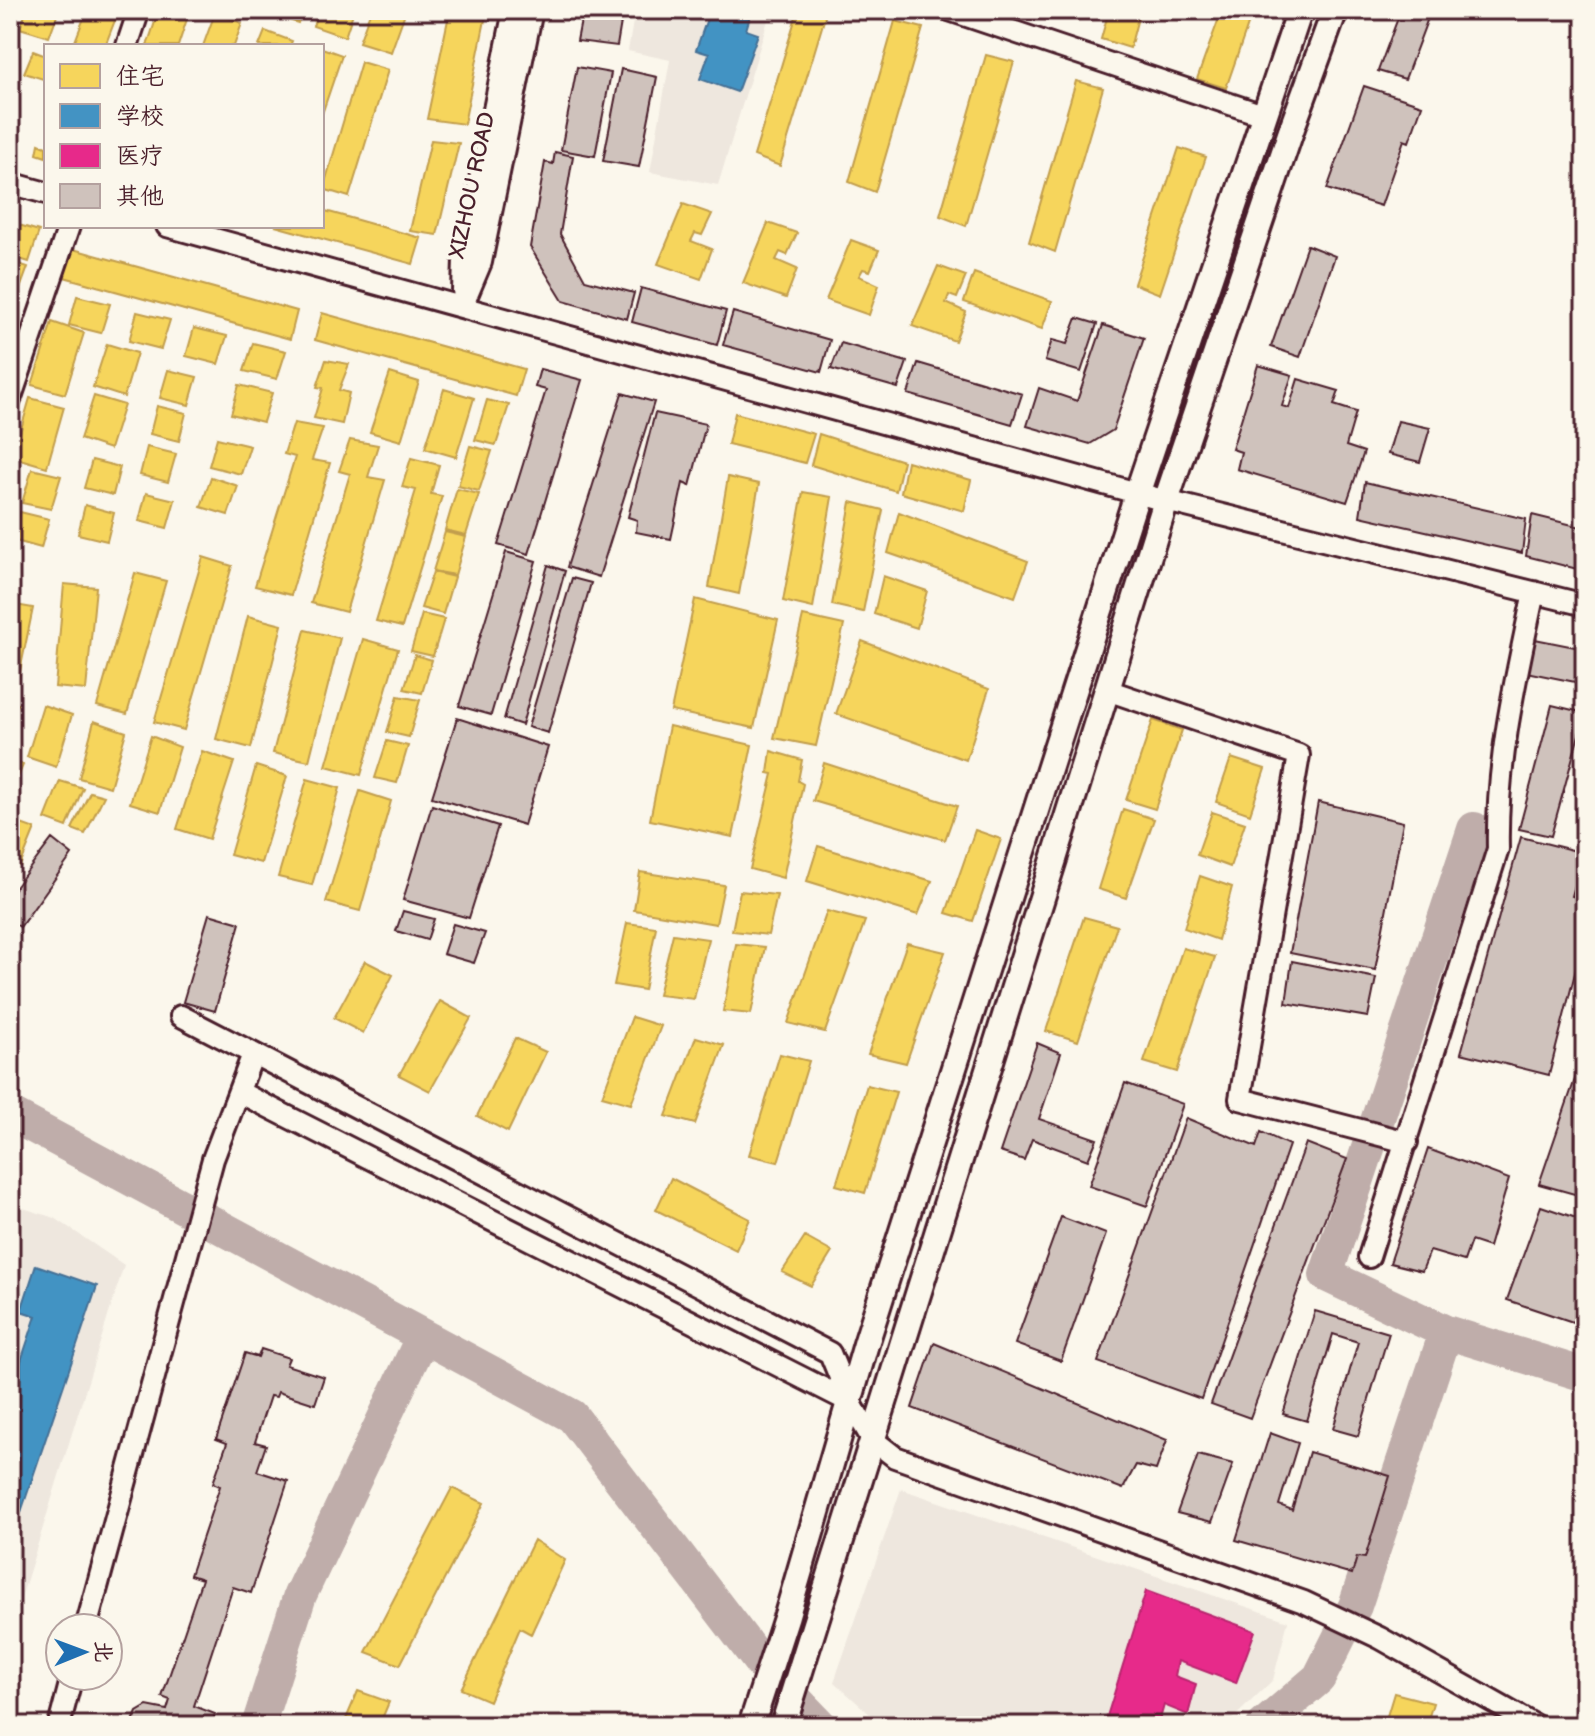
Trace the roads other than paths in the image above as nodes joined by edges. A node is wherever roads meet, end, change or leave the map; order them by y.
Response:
1 (139, 10) edge
2 (514, 10) edge
3 (532, 10) edge
4 (949, 10) edge
5 (1300, 10) edge
6 (1335, 10) edge
7 (128, 44) edge
8 (1263, 115) junction
9 (10, 183) edge
10 (44, 192) edge
11 (68, 228) edge
12 (174, 228) edge
13 (462, 307) junction
14 (10, 400) edge
15 (1138, 491) junction
16 (1166, 501) junction
17 (1534, 592) junction
18 (1585, 605) edge
19 (1107, 690) junction
20 (181, 1016) dead end
21 (253, 1054) junction
22 (239, 1092) junction
23 (1406, 1142) junction
24 (1369, 1257) dead end
25 (850, 1402) junction
26 (872, 1439) junction
27 (90, 1612) edge
28 (68, 1692) edge
29 (754, 1717) edge
30 (59, 1726) edge
31 (783, 1726) edge
32 (1536, 1726) edge

1 - 7 street
2 - 13 street, XIZHOU ROAD
3 - 13 street, XIZHOU ROAD
4 - 8 street
5 - 8 main road
6 - 16 main road
8 - 15 main road
9 - 10 street
11 - 14 street
12 - 13 street
13 - 15 street
15 - 16 street
15 - 25 main road
16 - 17 street
16 - 19 main road
17 - 18 street
17 - 23 street
19 - 23 street
19 - 26 main road
20 - 21 street
21 - 22 street
21 - 25 street
22 - 25 street
22 - 27 street
23 - 24 street
25 - 26 street
25 - 29 main road
26 - 31 main road
26 - 32 street
28 - 30 street

